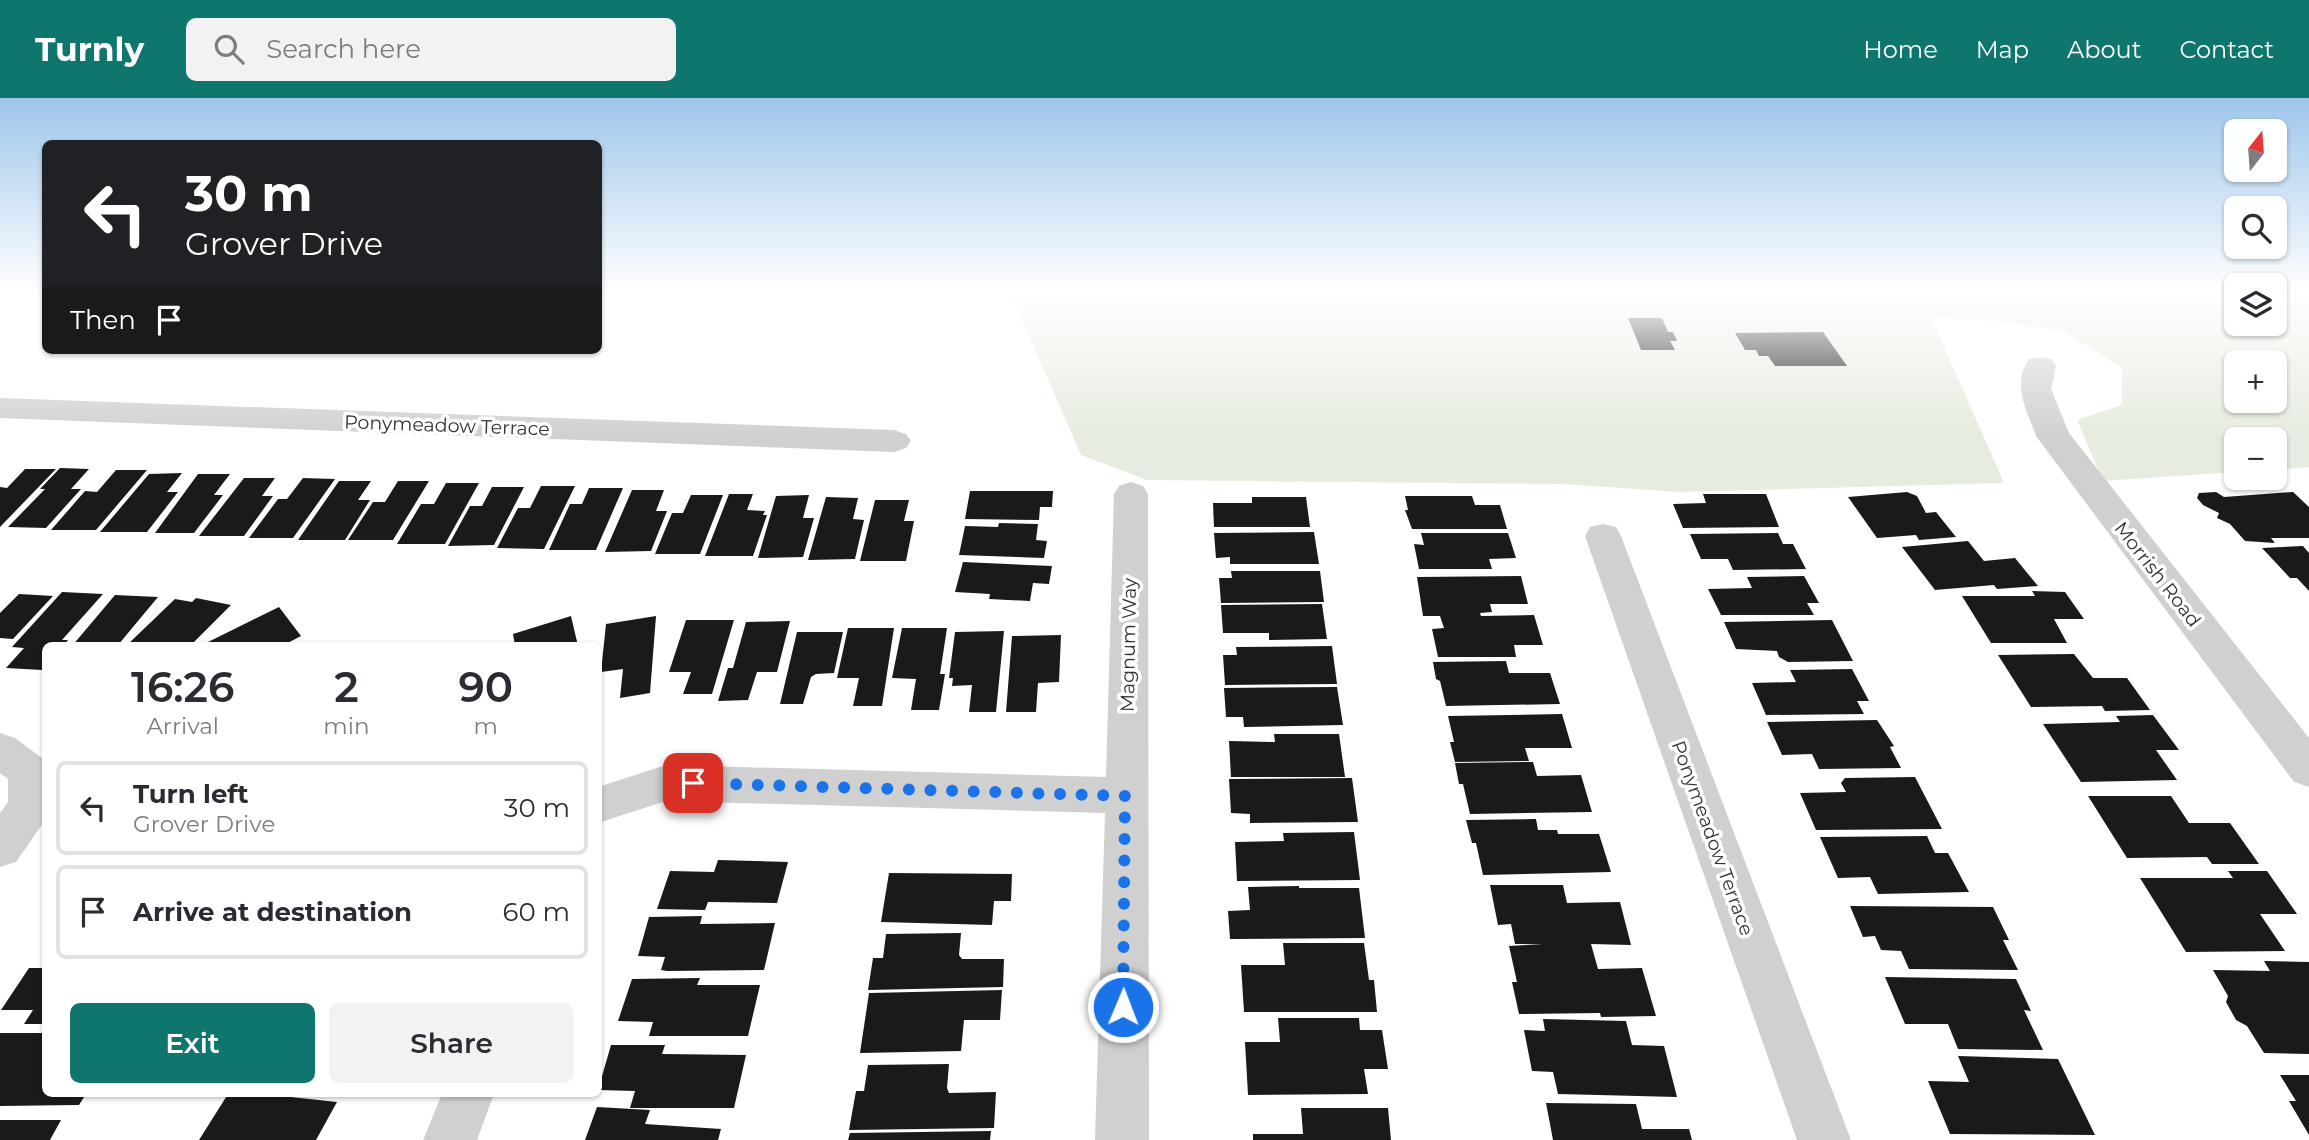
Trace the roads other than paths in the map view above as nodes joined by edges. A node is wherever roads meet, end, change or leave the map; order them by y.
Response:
1 (2040, 366) dead end
2 (0, 408) edge
3 (894, 441) dead end
4 (1131, 494) dead end
5 (1603, 536) dead end
6 (0, 750) edge
7 (2309, 770) edge
8 (1125, 796) junction
9 (602, 804) edge
10 (0, 848) edge
11 (467, 1097) edge
12 (450, 1140) edge
13 (1122, 1140) edge
14 (1824, 1140) edge

1 - 7 street, Morrish Road
2 - 3 street, Ponymeadow Terrace
4 - 8 street, Magnum Way
5 - 14 street, Ponymeadow Terrace
6 - 10 street
8 - 9 street
8 - 13 street, Magnum Way
11 - 12 street

